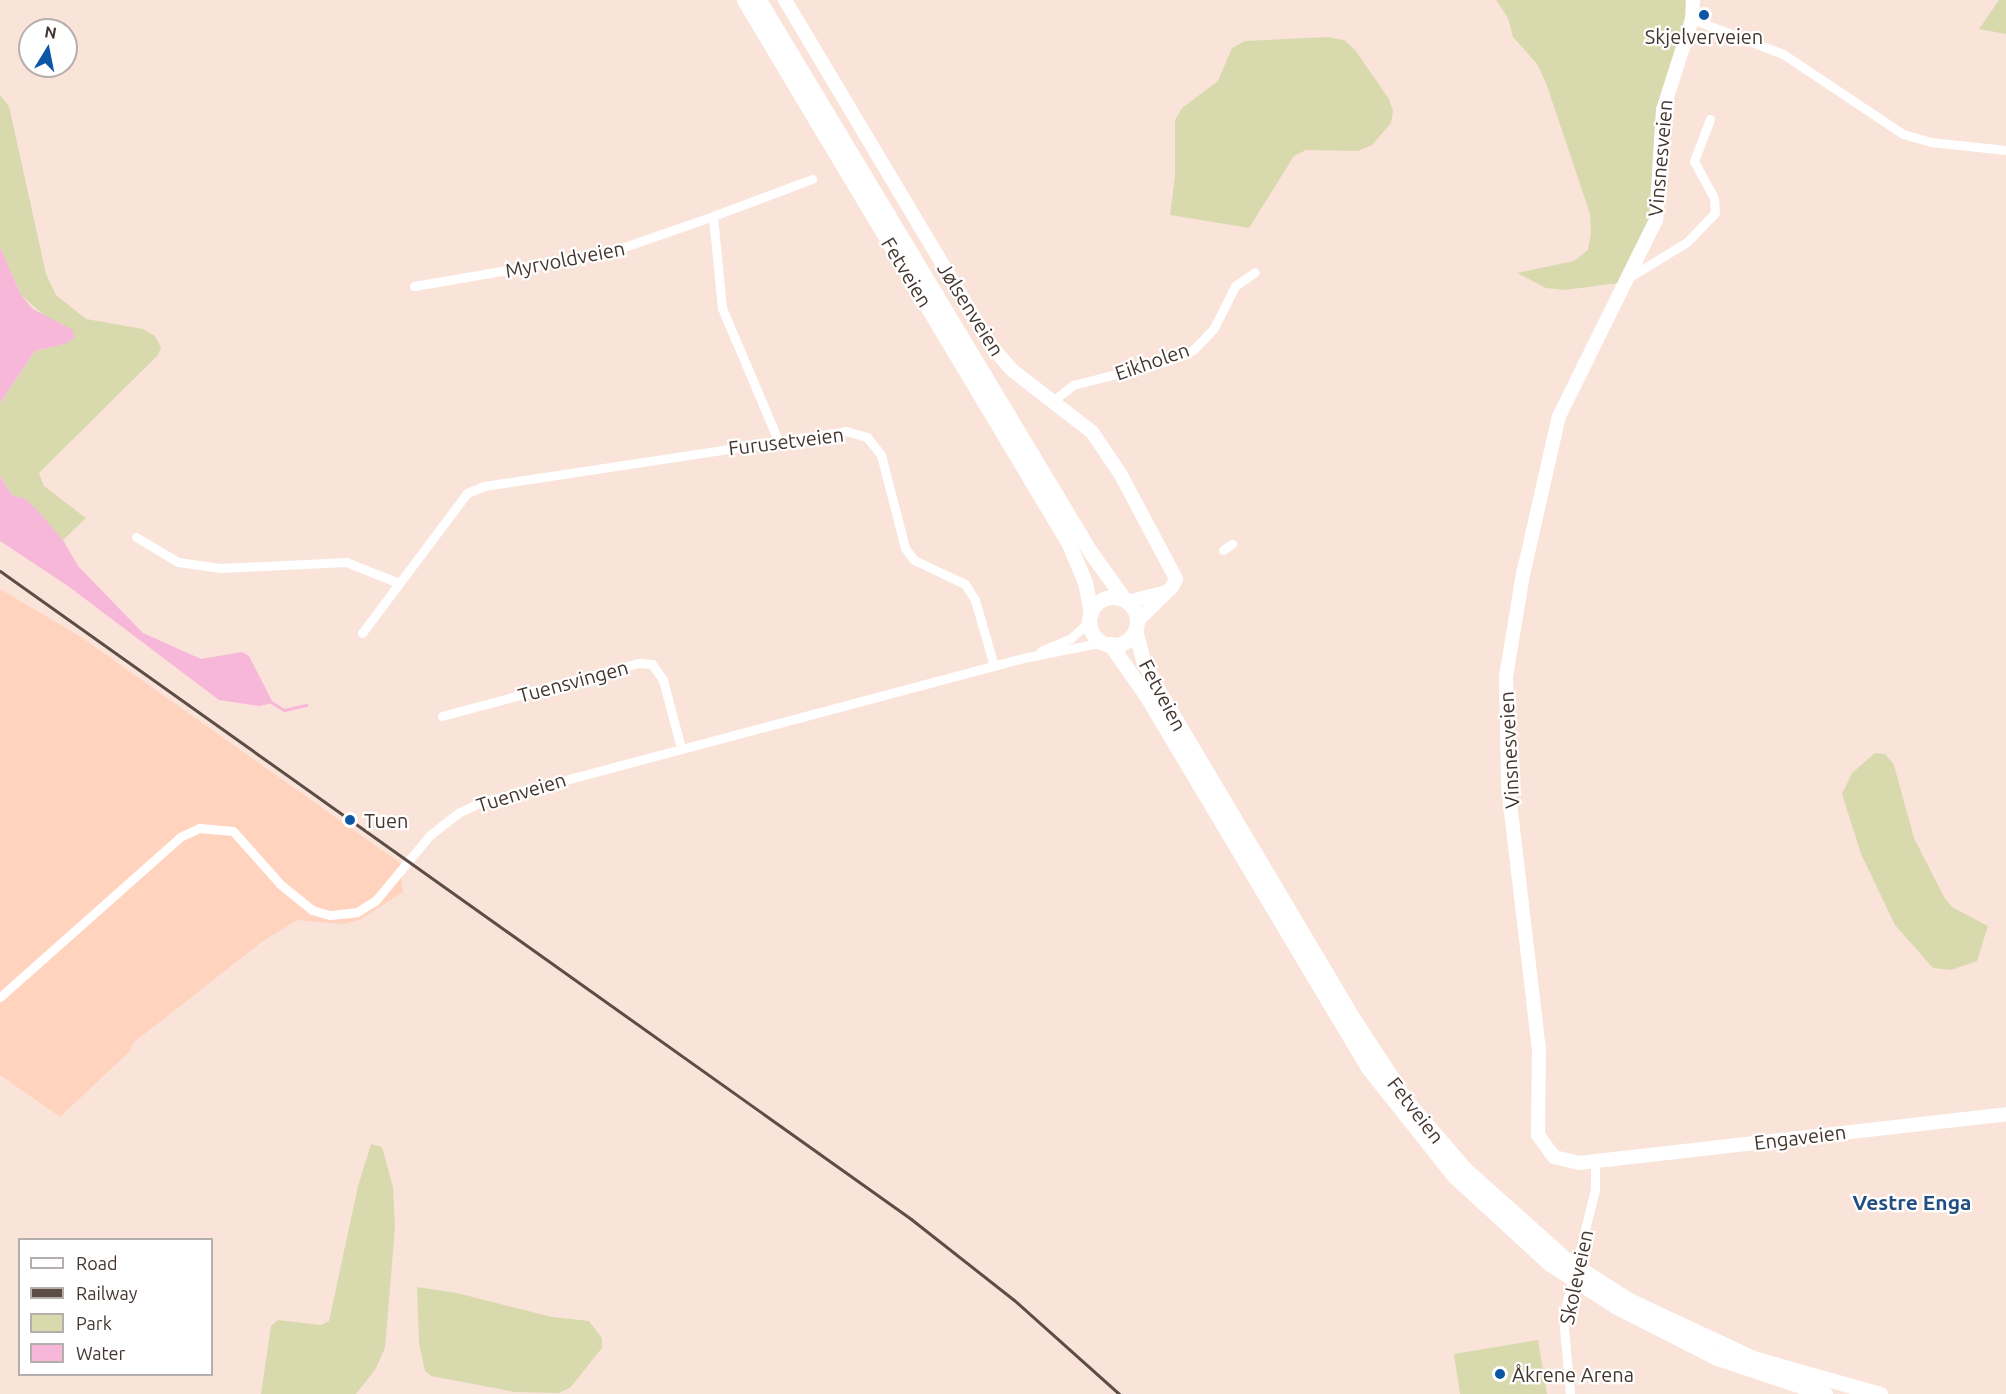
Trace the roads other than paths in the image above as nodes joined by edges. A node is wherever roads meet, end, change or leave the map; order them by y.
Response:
1 (744, 0) edge
2 (759, 0) edge
3 (785, 0) edge
4 (1693, 0) edge
5 (1692, 19) junction
6 (1710, 119) dead end
7 (2006, 150) edge
8 (812, 179) dead end
9 (713, 216) junction
10 (1255, 272) dead end
11 (1628, 278) junction
12 (414, 286) dead end
13 (1053, 401) junction
14 (777, 440) junction
15 (136, 537) dead end
16 (1232, 544) dead end
17 (1223, 550) dead end
18 (399, 584) junction
19 (1167, 592) junction
20 (1126, 601) junction
21 (1090, 617) junction
22 (1136, 626) junction
23 (362, 633) dead end
24 (1107, 643) junction
25 (1023, 658) junction
26 (994, 666) junction
27 (442, 716) dead end
28 (681, 748) junction
29 (0, 997) edge
30 (2006, 1114) edge
31 (1595, 1161) junction
32 (1570, 1394) edge
33 (1825, 1394) edge
34 (1880, 1394) edge

1 - 21 highway, Fetveien
2 - 20 highway, Fetveien
3 - 13 main road, Jølsenveien
4 - 5 main road, Vinsnesveien
5 - 7 street
5 - 11 main road, Vinsnesveien
6 - 11 street, Vinsnesveien
8 - 9 street, Myrvoldveien
9 - 12 street, Myrvoldveien
9 - 14 street
10 - 13 street, Eikholen
11 - 31 main road, Vinsnesveien
13 - 19 main road, Jølsenveien
14 - 18 street, Furusetveien
14 - 26 street, Furusetveien
15 - 18 street
16 - 17 street
18 - 23 street, Furusetveien
19 - 20 main road
19 - 22 main road
20 - 21 highway
20 - 22 highway
21 - 24 highway
21 - 25 street, Tuenveien
22 - 24 highway
22 - 34 highway, Fetveien
24 - 25 street, Tuenveien
24 - 33 highway, Fetveien
25 - 26 street, Tuenveien
26 - 28 street, Tuenveien
27 - 28 street, Tuensvingen
28 - 29 street, Tuenveien
30 - 31 main road, Engaveien
31 - 32 street, Skoleveien

